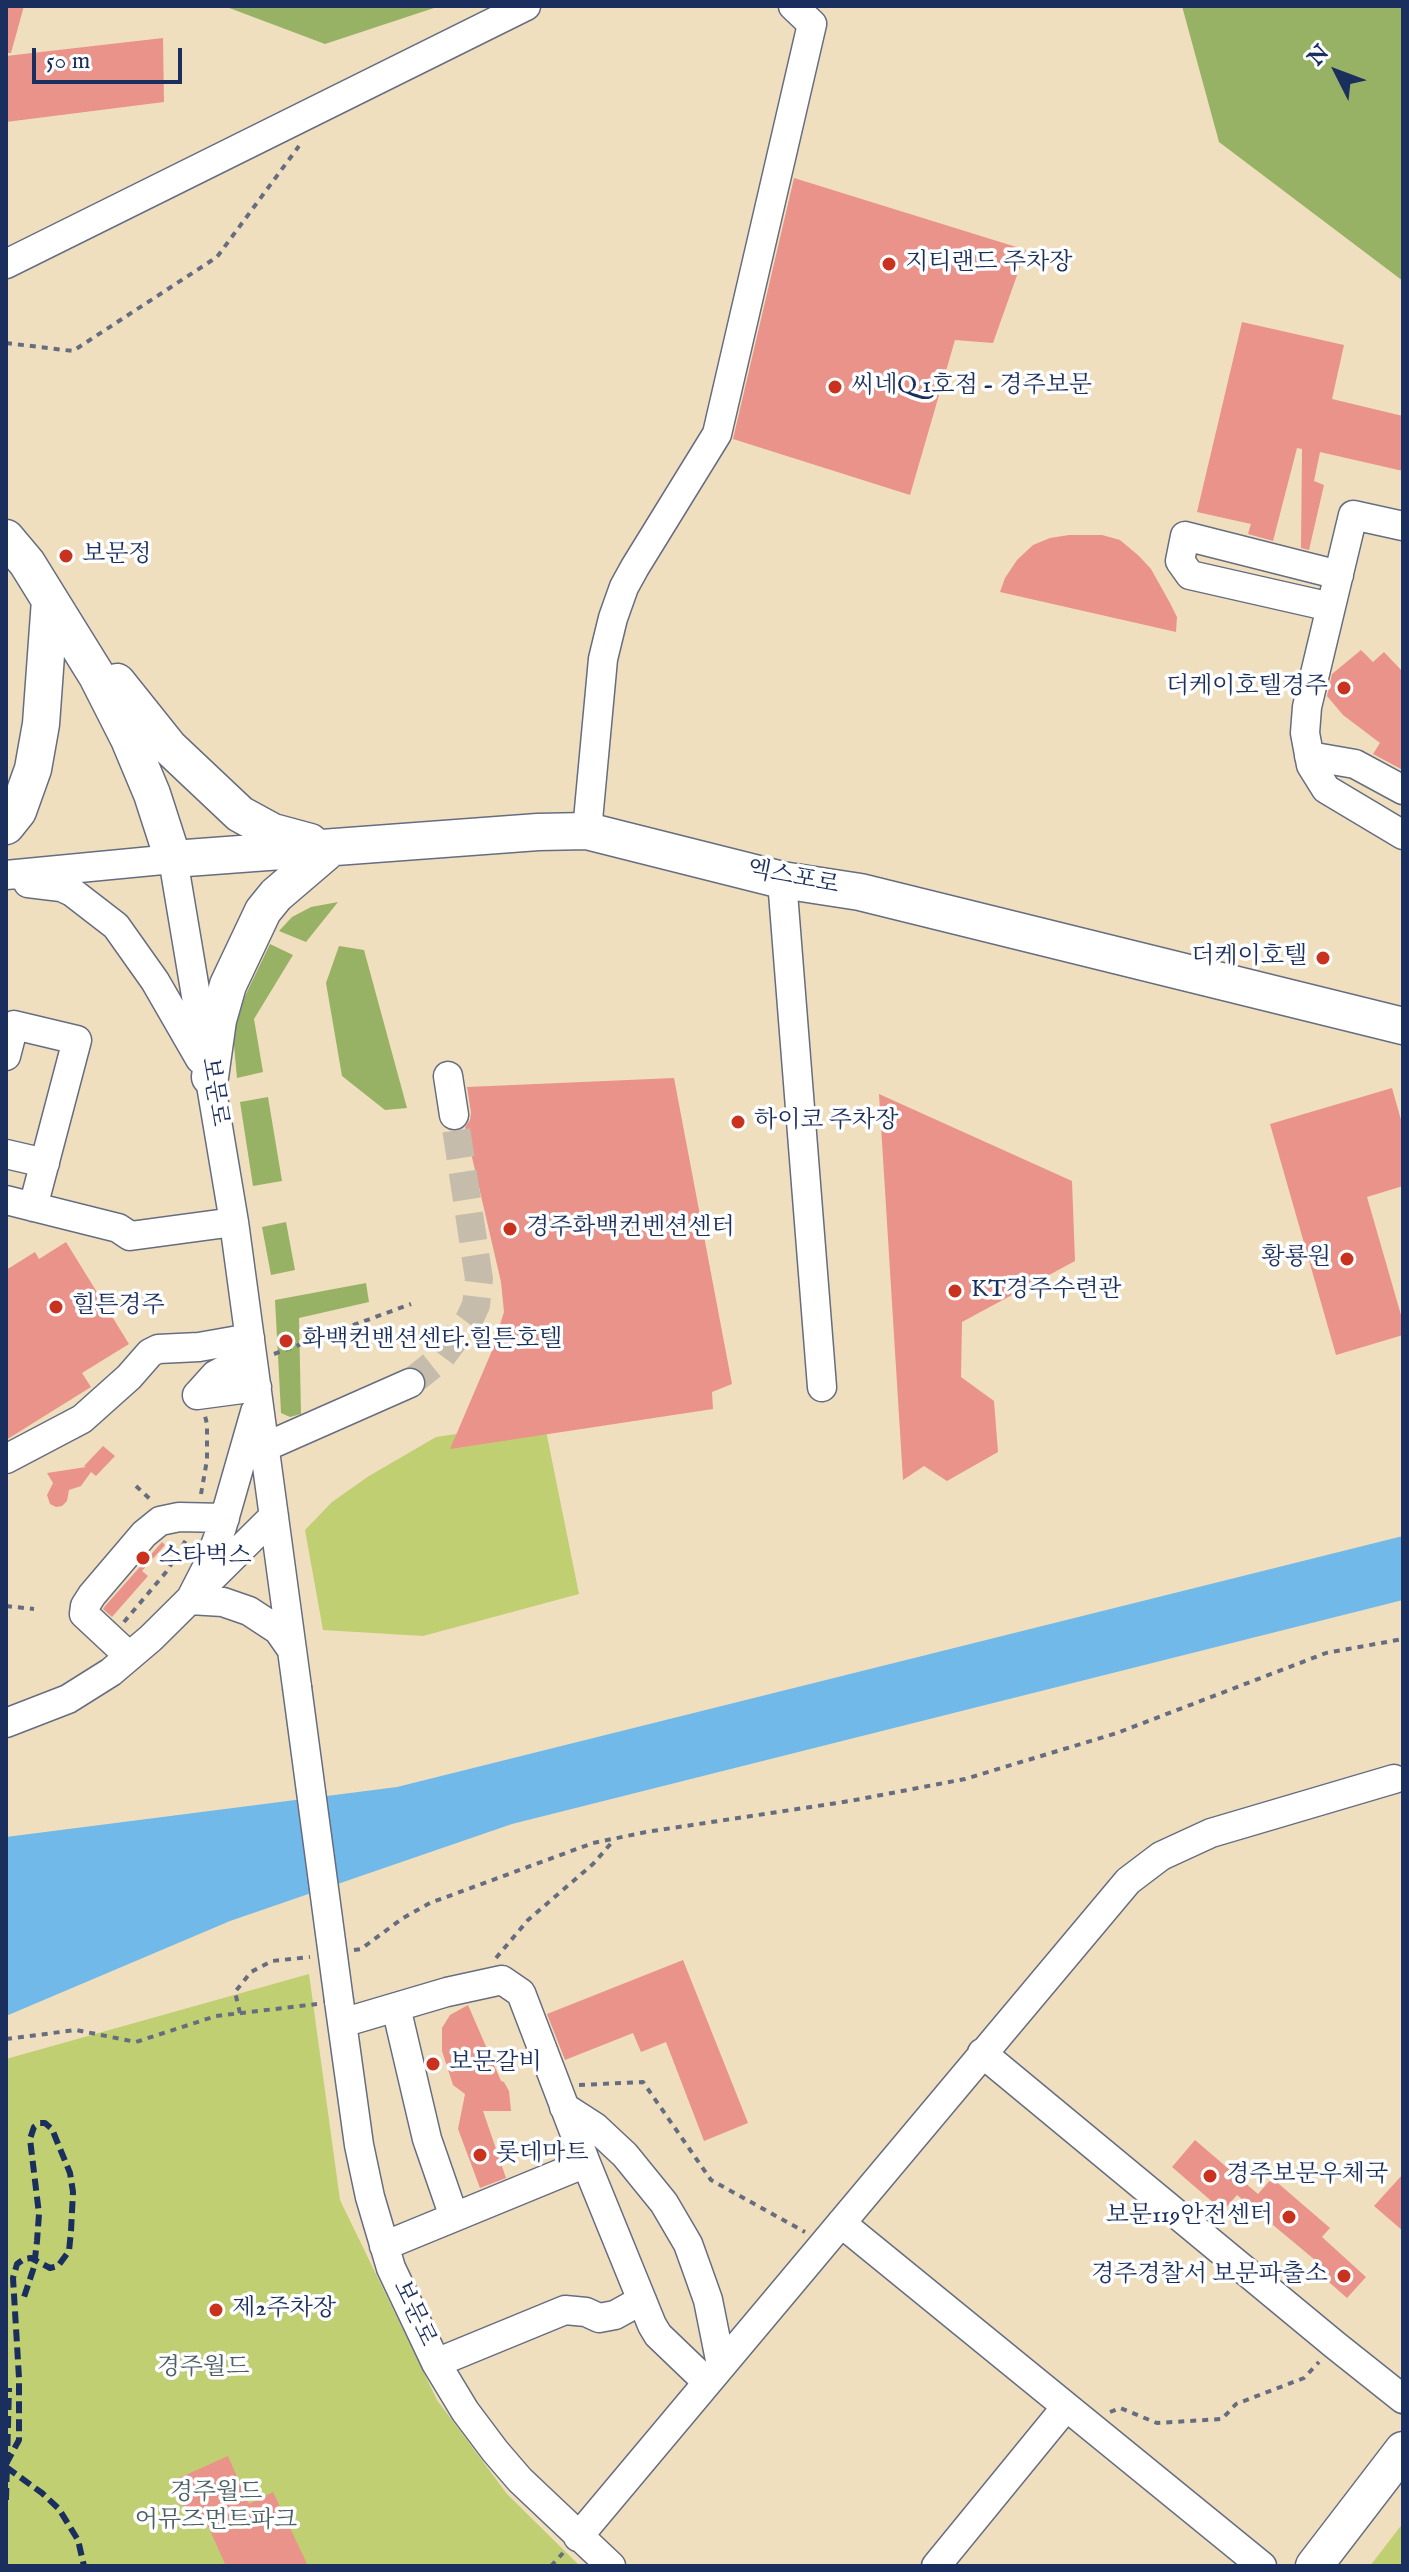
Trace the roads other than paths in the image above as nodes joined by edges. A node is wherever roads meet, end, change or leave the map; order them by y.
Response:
1 (526, 6) edge
2 (793, 6) edge
3 (6, 264) edge
4 (1403, 526) edge
5 (6, 538) edge
6 (1339, 575) junction
7 (50, 600) junction
8 (1331, 607) junction
9 (1309, 756) junction
10 (1403, 790) edge
11 (6, 826) edge
12 (587, 831) junction
13 (1403, 835) edge
14 (331, 848) junction
15 (173, 859) junction
16 (6, 875) edge
17 (782, 880) junction
18 (6, 882) edge
19 (1403, 1026) edge
20 (6, 1056) edge
21 (448, 1076) dead end
22 (210, 1077) junction
23 (454, 1115) tunnel mouth
24 (6, 1154) edge
25 (45, 1163) junction
26 (13, 1203) edge
27 (233, 1214) junction
28 (254, 1372) junction
29 (410, 1383) tunnel mouth
30 (822, 1387) dead end
31 (265, 1447) junction
32 (6, 1459) edge
33 (274, 1516) junction
34 (225, 1518) junction
35 (190, 1600) junction
36 (292, 1650) junction
37 (129, 1656) junction
38 (6, 1723) edge
39 (1394, 1779) dead end
40 (396, 2007) junction
41 (341, 2012) junction
42 (982, 2053) junction
43 (564, 2107) junction
44 (586, 2163) junction
45 (454, 2217) junction
46 (841, 2223) junction
47 (384, 2246) junction
48 (642, 2300) junction
49 (436, 2363) junction
50 (714, 2374) junction
51 (1403, 2399) edge
52 (1066, 2407) junction
53 (1403, 2450) edge
54 (578, 2537) junction
55 (611, 2566) edge
56 (936, 2566) edge
57 (1262, 2566) edge
58 (1314, 2566) edge

1 - 3 street
2 - 12 street
4 - 6 street
5 - 7 main road, 보문로
6 - 8 street
6 - 8 street
7 - 11 main road
7 - 14 main road
7 - 15 main road, 보문로
8 - 9 street
9 - 10 street
9 - 13 street
12 - 14 main road, 엑스포로
12 - 17 main road, 엑스포로
14 - 15 main road, 엑스포로
14 - 22 main road
15 - 16 street
15 - 22 street, 보문로
17 - 19 main road, 엑스포로
17 - 30 street
18 - 22 street
20 - 25 street
21 - 23 street
22 - 27 street, 보문로
24 - 25 street
25 - 26 street
26 - 27 street
27 - 28 street, 보문로
28 - 31 street, 보문로
28 - 32 street
28 - 34 street
29 - 31 street
31 - 33 street, 보문로
33 - 35 street
33 - 36 street, 보문로
34 - 35 street
34 - 37 street
35 - 36 street
35 - 37 street
36 - 41 street, 보문로, bridge
37 - 38 street
39 - 42 street
40 - 41 street
40 - 43 street
40 - 45 street
41 - 47 street, 보문로
42 - 46 street
42 - 51 street
43 - 44 street
43 - 50 street
44 - 45 street
44 - 48 street
45 - 47 street
46 - 50 street
46 - 52 street
47 - 49 street, 보문로
48 - 49 street
48 - 50 street
49 - 54 street, 보문로
50 - 54 street
52 - 56 street
52 - 57 street
53 - 58 main road
54 - 55 street, 보문로

